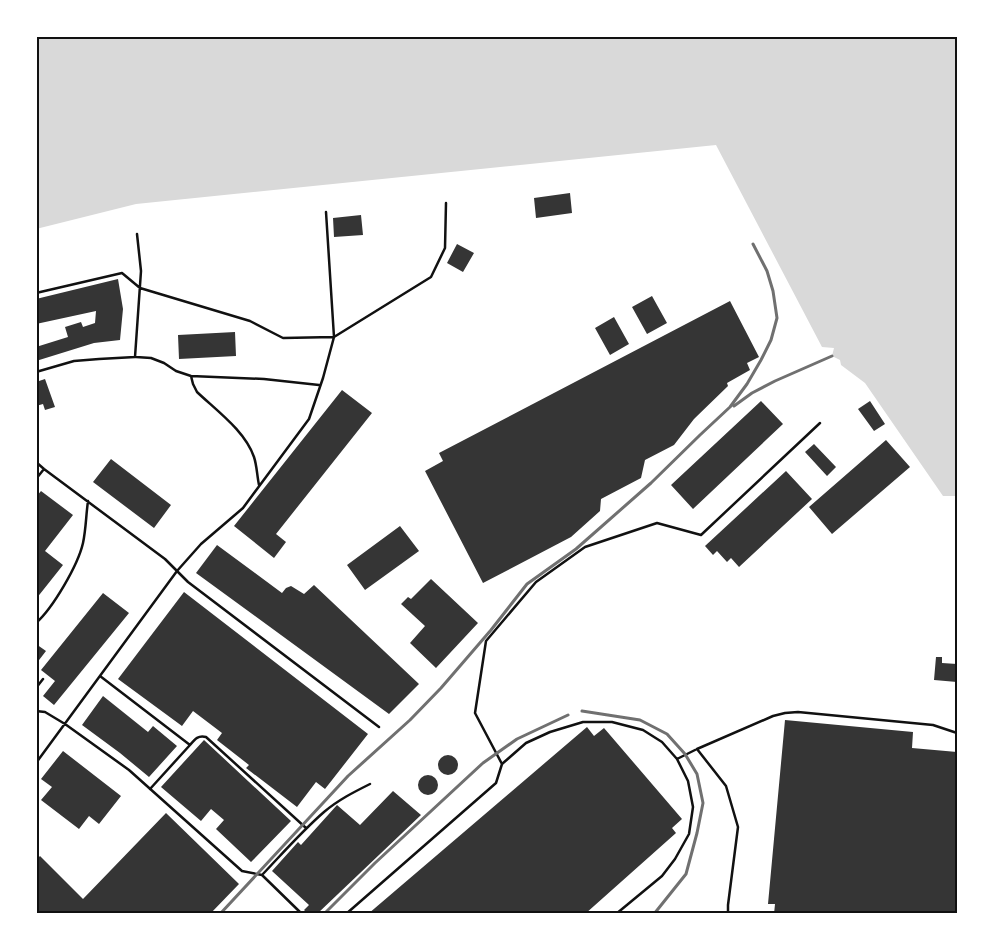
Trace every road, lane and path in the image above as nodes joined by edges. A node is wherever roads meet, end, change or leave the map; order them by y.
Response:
1 (446, 203) dead end
2 (326, 212) dead end
3 (137, 234) dead end
4 (140, 288) junction
5 (36, 293) edge
6 (334, 338) junction
7 (135, 357) junction
8 (36, 372) edge
9 (191, 376) junction
10 (319, 385) junction
11 (820, 423) dead end
12 (36, 462) edge
13 (44, 469) junction
14 (36, 479) edge
15 (259, 486) junction
16 (88, 501) junction
17 (177, 571) junction
18 (36, 622) edge
19 (100, 676) junction
20 (43, 678) dead end
21 (36, 688) edge
22 (36, 711) edge
23 (65, 724) junction
24 (379, 726) dead end
25 (957, 733) edge
26 (190, 745) junction
27 (697, 748) junction
28 (677, 759) junction
29 (36, 763) edge
30 (502, 764) junction
31 (370, 784) dead end
32 (150, 789) junction
33 (306, 828) junction
34 (262, 876) junction
35 (302, 914) edge
36 (346, 914) edge
37 (616, 914) edge
38 (728, 914) edge

1 - 6 lane
2 - 6 lane
3 - 4 lane
4 - 5 lane
4 - 6 lane
4 - 7 lane
6 - 10 lane
7 - 8 lane
7 - 9 lane
9 - 10 lane
9 - 15 lane
10 - 15 lane
11 - 30 lane
12 - 13 lane
13 - 14 lane
13 - 16 lane
15 - 17 lane
16 - 17 lane
16 - 18 lane
17 - 19 lane
17 - 24 lane
19 - 23 lane
19 - 26 lane
20 - 21 lane
22 - 23 lane
23 - 29 lane
23 - 32 lane
25 - 27 lane
26 - 32 lane
26 - 33 lane
27 - 28 lane
27 - 38 lane
28 - 30 lane
28 - 37 lane
30 - 36 lane
31 - 33 lane
32 - 34 lane
33 - 34 lane
34 - 35 lane

